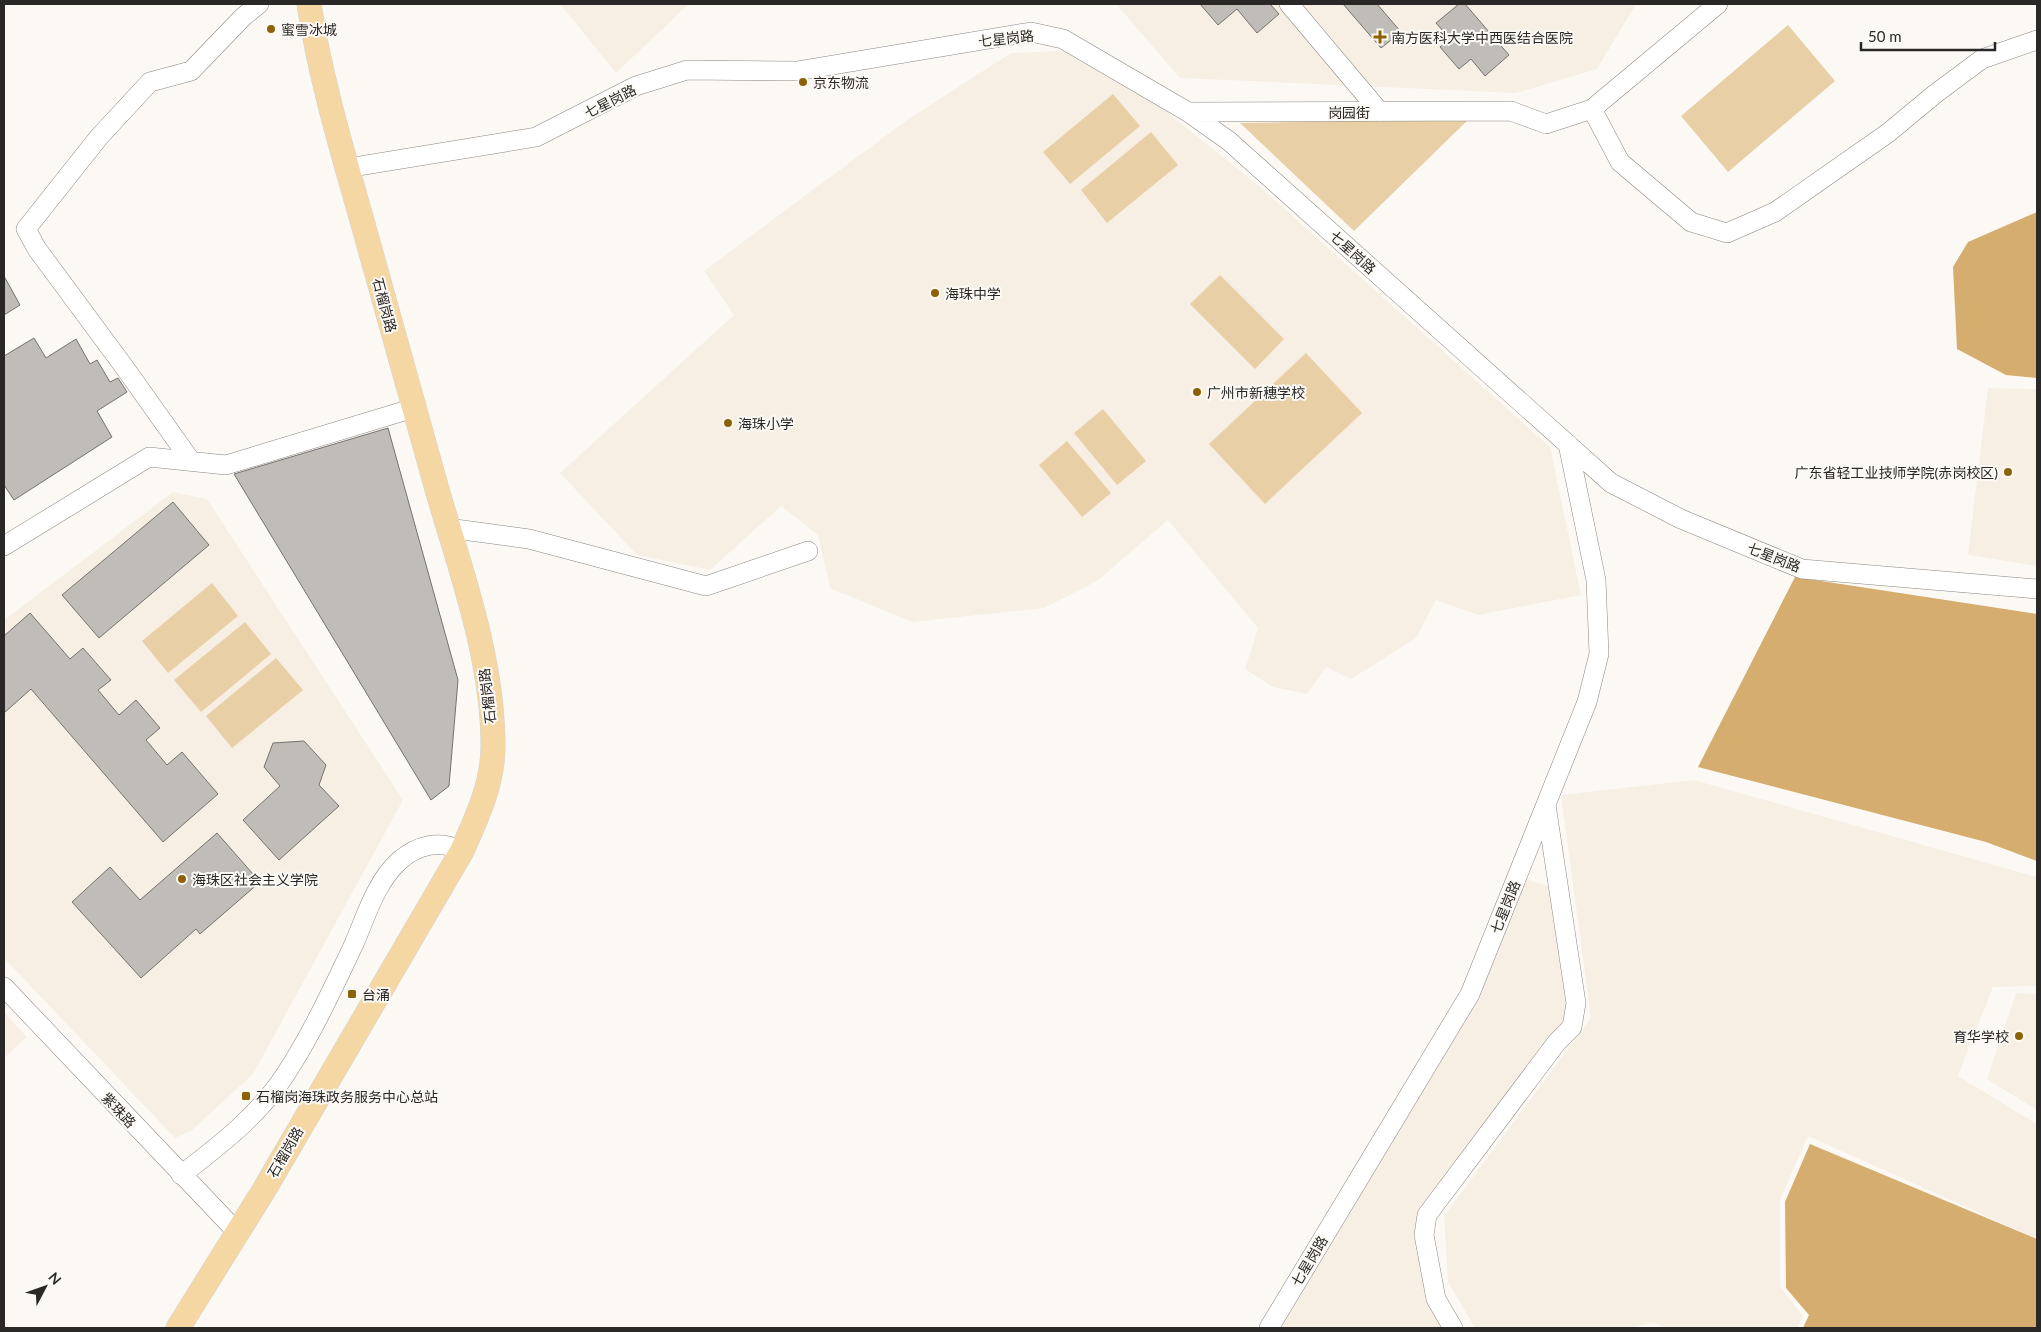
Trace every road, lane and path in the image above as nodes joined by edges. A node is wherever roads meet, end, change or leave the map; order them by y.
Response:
1 (259, 4) edge
2 (309, 4) edge
3 (1289, 4) edge
4 (1718, 4) edge
5 (2037, 40) edge
6 (1592, 110) junction
7 (1188, 112) junction
8 (1380, 112) junction
9 (347, 168) junction
10 (414, 408) junction
11 (1568, 444) junction
12 (191, 461) junction
13 (448, 528) junction
14 (4, 546) edge
15 (808, 551) dead end
16 (2037, 589) edge
17 (1546, 804) junction
18 (462, 850) junction
19 (4, 986) edge
20 (181, 1175) junction
21 (237, 1232) junction
22 (179, 1328) edge
23 (1269, 1328) edge
24 (1453, 1328) edge

1 - 12 street
2 - 9 main road, 石榴岗路
3 - 8 street
4 - 6 street
5 - 6 street
6 - 8 street, 岗园街
7 - 8 street, 岗园街
7 - 9 street, 七星岗路
7 - 11 street, 七星岗路
9 - 10 main road, 石榴岗路
10 - 12 street
10 - 13 main road, 石榴岗路
11 - 16 street, 七星岗路
11 - 17 street, 七星岗路
12 - 14 street
13 - 15 street
13 - 18 main road, 石榴岗路
17 - 23 street, 七星岗路
17 - 24 street
18 - 20 street
18 - 21 main road, 石榴岗路
19 - 20 street, 紫珠路
20 - 21 street, 紫珠路
21 - 22 main road, 石榴岗路

